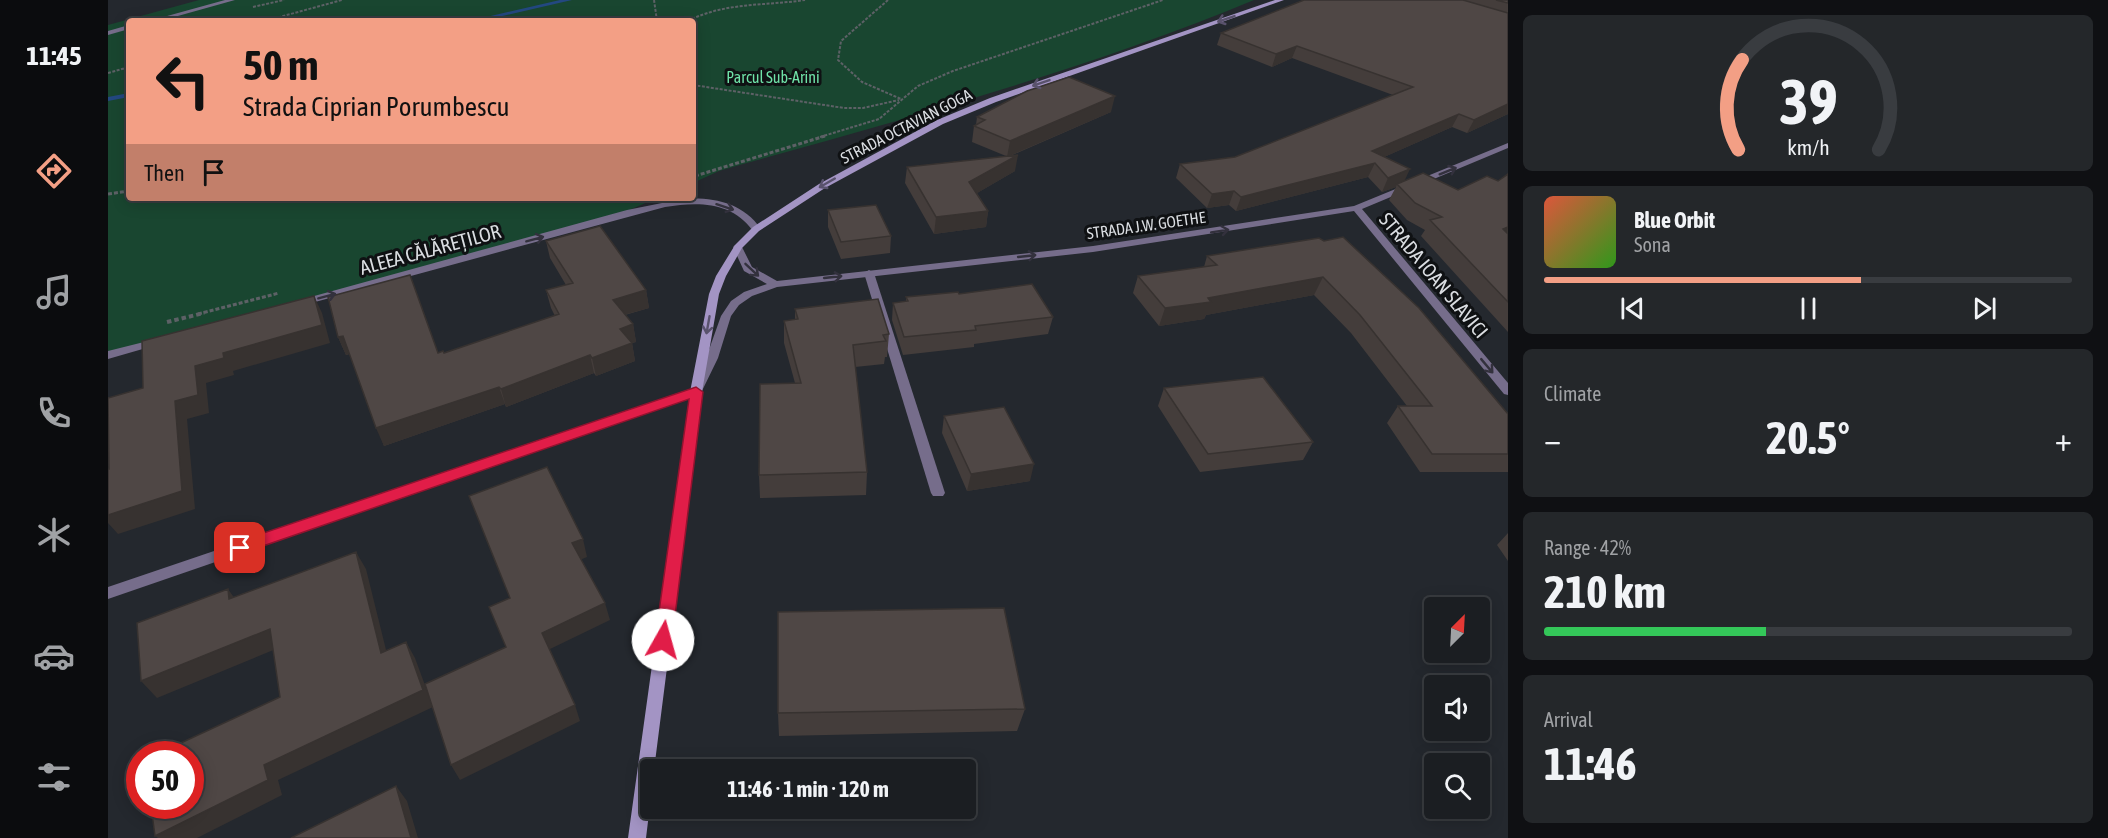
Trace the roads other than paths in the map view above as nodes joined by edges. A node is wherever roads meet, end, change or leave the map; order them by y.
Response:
1 (232, 0) edge
2 (1281, 0) edge
3 (163, 18) edge
4 (126, 28) edge
5 (108, 33) edge
6 (1508, 145) edge
7 (1356, 208) junction
8 (756, 228) junction
9 (738, 247) junction
10 (869, 273) junction
11 (775, 284) junction
12 (292, 305) edge
13 (166, 339) edge
14 (108, 355) edge
15 (1508, 391) edge
16 (696, 392) junction
17 (938, 493) dead end
18 (108, 593) edge
19 (637, 838) edge

1 - 3 street
2 -> 8 main road, STRADA OCTAVIAN GOGA
4 - 5 street
7 -> 6 street, STRADA J.W. GOETHE
10 -> 7 street, STRADA J.W. GOETHE
7 -> 15 street, STRADA IOAN SLAVICI
8 - 9 main road, STRADA OCTAVIAN GOGA
12 -> 8 street, ALEEA CĂLĂREȚILOR
9 -> 11 street
9 -> 16 main road, STRADA OCTAVIAN GOGA
11 -> 10 street, STRADA J.W. GOETHE
10 - 17 street
11 - 16 street, STRADA J.W. GOETHE
13 - 14 street
16 - 18 street
16 - 19 main road, STRADA OCTAVIAN GOGA

